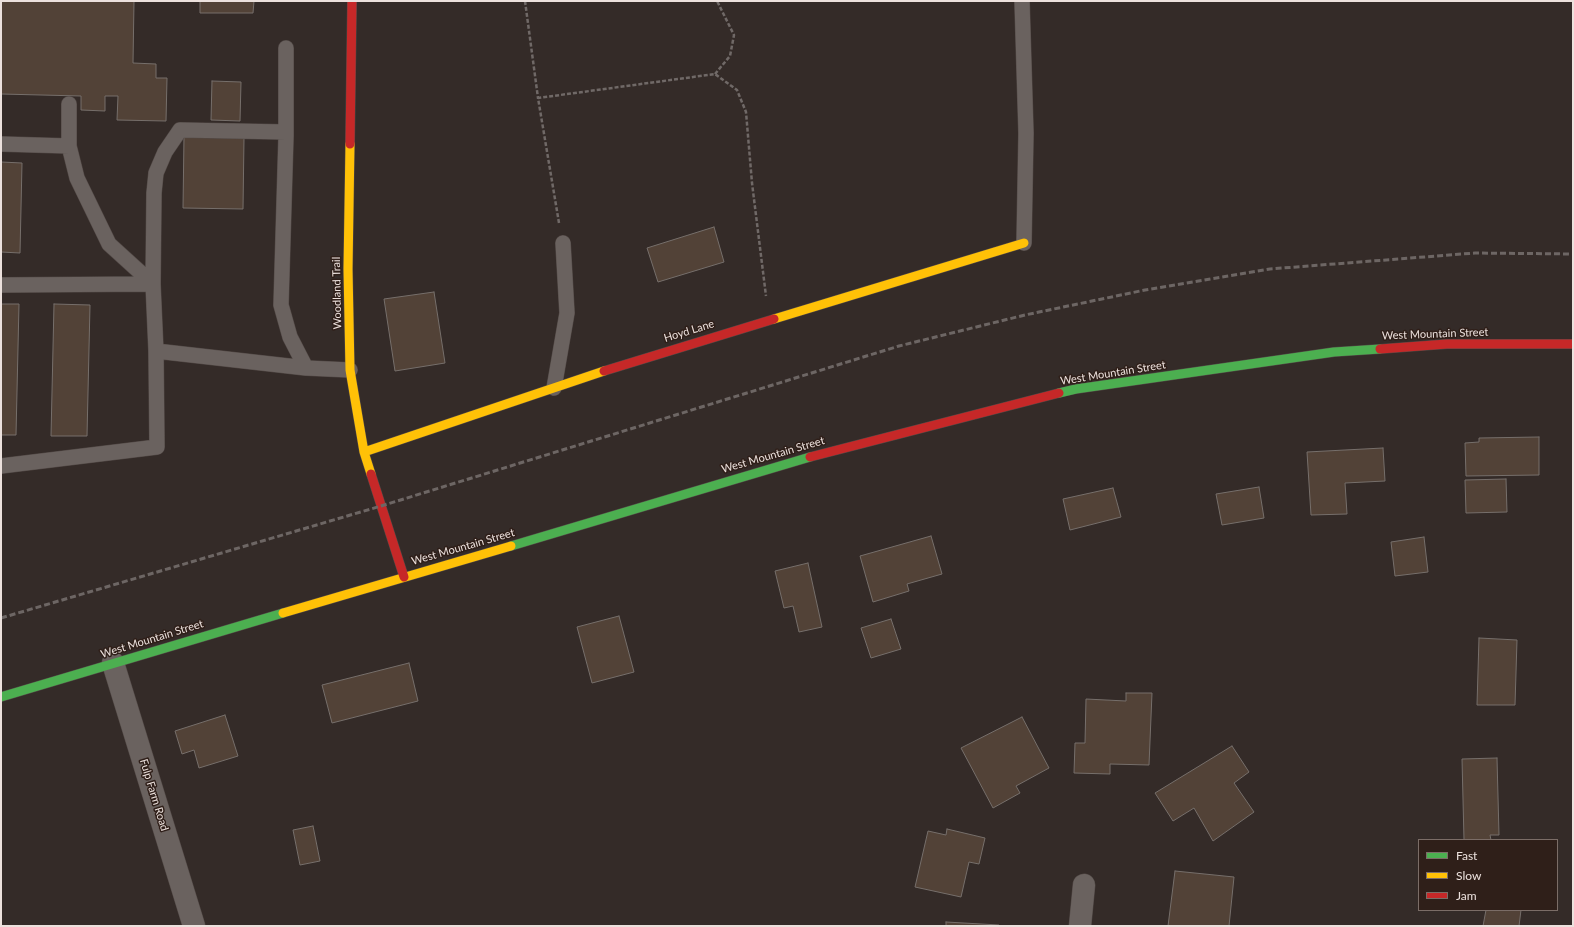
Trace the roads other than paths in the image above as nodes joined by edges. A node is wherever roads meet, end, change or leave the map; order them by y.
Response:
1 (352, 1) edge
2 (1022, 1) edge
3 (286, 48) dead end
4 (70, 104) dead end
5 (286, 132) junction
6 (1, 144) edge
7 (70, 146) junction
8 (563, 243) road end
9 (1024, 243) joint
10 (153, 284) junction
11 (1, 285) edge
12 (1573, 344) edge
13 (156, 351) junction
14 (306, 368) junction
15 (350, 370) junction
16 (554, 388) junction
17 (364, 452) junction
18 (1, 466) edge
19 (404, 577) junction
20 (113, 663) junction
21 (1, 697) edge
22 (1084, 885) dead end
23 (194, 926) edge
24 (1080, 926) edge

1 - 15 main road, Woodland Trail
2 - 9 lane
3 - 5 lane
4 - 7 lane
5 - 10 lane
5 - 14 lane
6 - 7 lane
7 - 10 lane
8 - 16 lane
9 - 16 main road, Hoyd Lane
10 - 11 lane
10 - 13 lane
12 - 19 main road, West Mountain Street
13 - 14 lane
13 - 18 lane
14 - 15 lane
15 - 17 main road, Woodland Trail
16 - 17 main road, Hoyd Lane
17 - 19 main road, Woodland Trail
19 - 20 main road, West Mountain Street
20 - 21 main road, West Mountain Street
20 - 23 street, Fulp Farm Road
22 - 24 street

